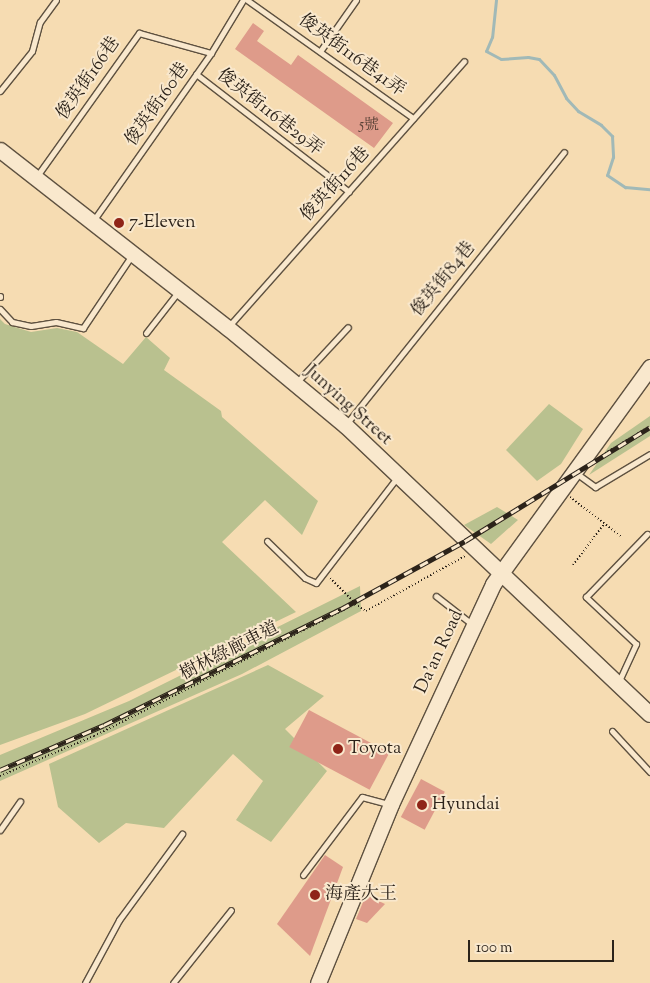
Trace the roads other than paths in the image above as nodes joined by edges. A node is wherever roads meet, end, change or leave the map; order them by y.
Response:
1 (56, 0) edge
2 (245, 0) edge
3 (356, 0) edge
4 (321, 50) junction
5 (211, 53) junction
6 (464, 61) dead end
7 (196, 74) junction
8 (0, 92) edge
9 (413, 118) junction
10 (0, 150) edge
11 (564, 152) dead end
12 (36, 178) junction
13 (349, 192) junction
14 (92, 223) junction
15 (133, 254) junction
16 (180, 291) junction
17 (0, 309) edge
18 (348, 327) dead end
19 (228, 328) junction
20 (146, 333) dead end
21 (650, 367) edge
22 (296, 383) junction
23 (345, 425) junction
24 (650, 454) edge
25 (574, 471) junction
26 (399, 476) junction
27 (646, 534) dead end
28 (267, 541) dead end
29 (501, 572) junction
30 (436, 596) dead end
31 (473, 626) junction
32 (618, 683) junction
33 (650, 714) edge
34 (612, 731) dead end
35 (650, 772) edge
36 (20, 801) dead end
37 (391, 804) junction
38 (0, 830) edge
39 (182, 834) dead end
40 (304, 875) dead end
41 (231, 910) dead end
42 (85, 983) edge
43 (173, 983) edge
44 (318, 983) edge

1 - 8 lane
2 - 4 lane, 俊英街116巷41弄
2 - 5 lane, 俊英街160巷
3 - 4 lane
4 - 9 lane, 俊英街116巷41弄
5 - 7 lane, 俊英街160巷
5 - 12 lane, 俊英街166巷
6 - 9 lane, 俊英街116巷
7 - 13 lane, 俊英街116巷29弄
7 - 14 lane, 俊英街160巷
9 - 13 lane, 俊英街116巷
10 - 12 street, Junying Street
11 - 23 lane, 俊英街84巷
12 - 14 street, Junying Street
13 - 19 lane, 俊英街116巷
14 - 15 street, Junying Street
15 - 16 street, Junying Street
15 - 17 lane
16 - 19 street, Junying Street
16 - 20 lane
18 - 22 lane
19 - 22 street, Junying Street
21 - 25 street, Da'an Road
22 - 23 street, Junying Street
23 - 26 street, Junying Street
24 - 25 lane
25 - 29 street, Da'an Road
26 - 28 lane
26 - 29 street, Junying Street
27 - 32 lane
29 - 31 street, Da'an Road
29 - 32 street, Junying Street
30 - 31 lane
31 - 37 street, Da'an Road
32 - 33 street, Junying Street
34 - 35 lane
36 - 38 lane
37 - 40 lane
37 - 44 street, Da'an Road
39 - 42 lane
41 - 43 lane

